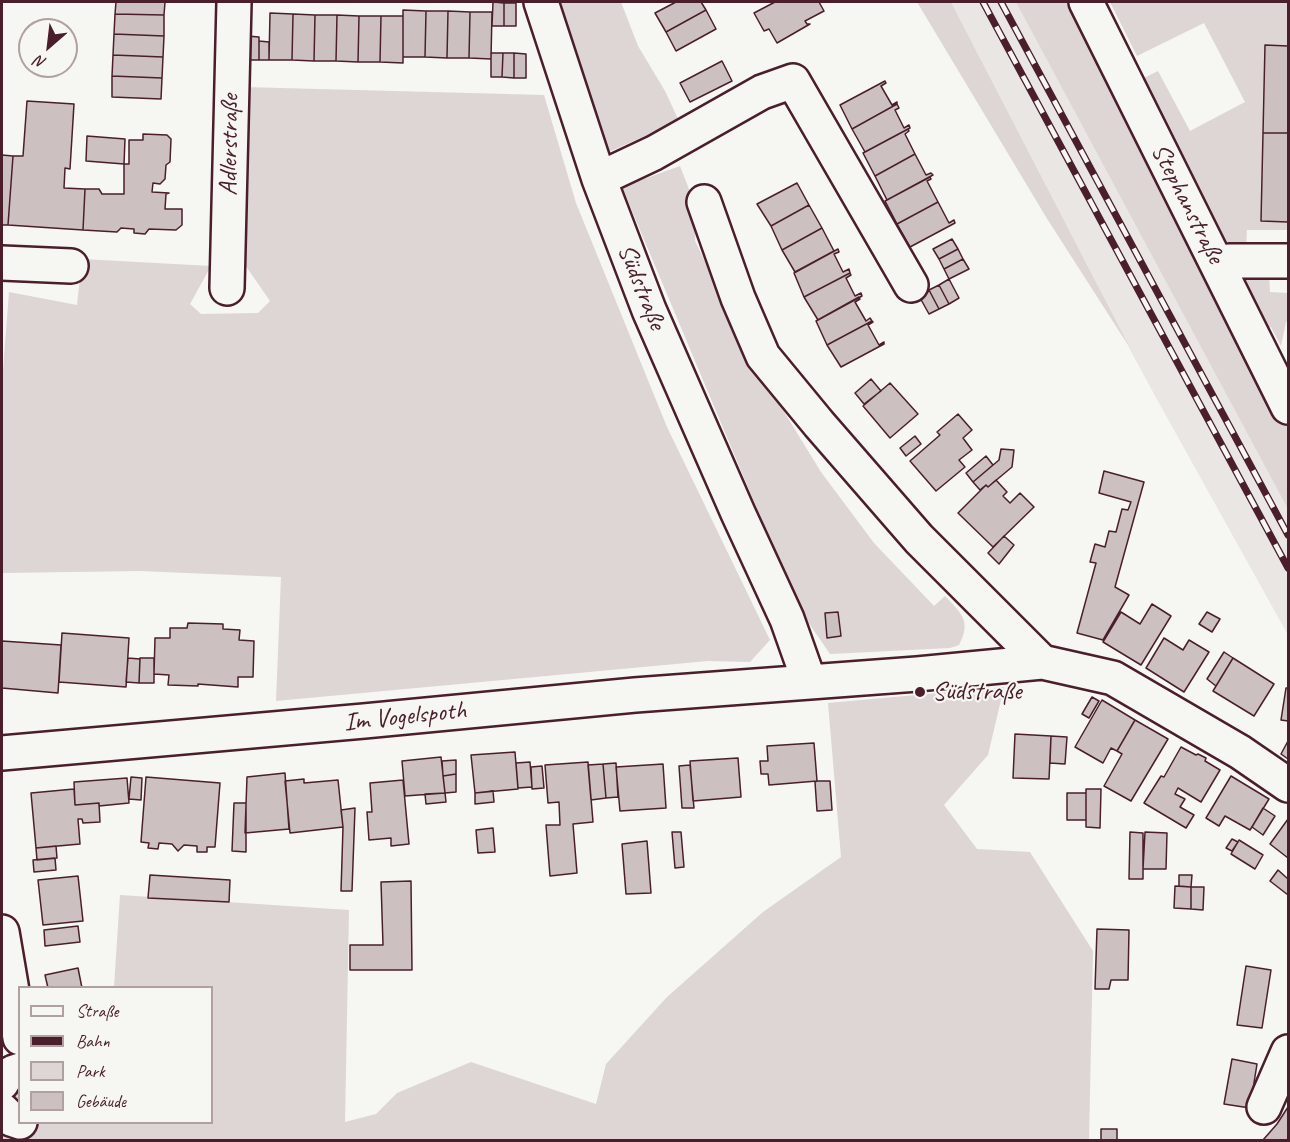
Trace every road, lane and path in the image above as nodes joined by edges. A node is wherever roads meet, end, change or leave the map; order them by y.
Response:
1 (234, 2) edge
2 (541, 2) edge
3 (1086, 2) edge
4 (599, 179) junction
5 (704, 202) dead end
6 (1288, 261) edge
7 (2, 264) edge
8 (71, 266) dead end
9 (1218, 266) junction
10 (911, 285) dead end
11 (227, 288) dead end
12 (1288, 407) edge
13 (1042, 662) junction
14 (809, 681) junction
15 (2, 753) edge
16 (1288, 785) edge
17 (2, 933) edge
18 (18, 1026) edge
19 (1288, 1052) edge
20 (18, 1070) edge
21 (2, 1083) edge
22 (1264, 1107) dead end
23 (2, 1110) edge
24 (18, 1121) edge

1 - 11 street, Adlerstraße
2 - 4 street, Südstraße
3 - 9 street, Stephanstraße
4 - 10 street
4 - 14 street, Südstraße
5 - 13 street
6 - 9 street
7 - 8 street
9 - 12 street, Stephanstraße
13 - 14 street
13 - 16 street
14 - 15 street, Im Vogelspoth
17 - 18 street
19 - 22 street
20 - 21 street
23 - 24 street

